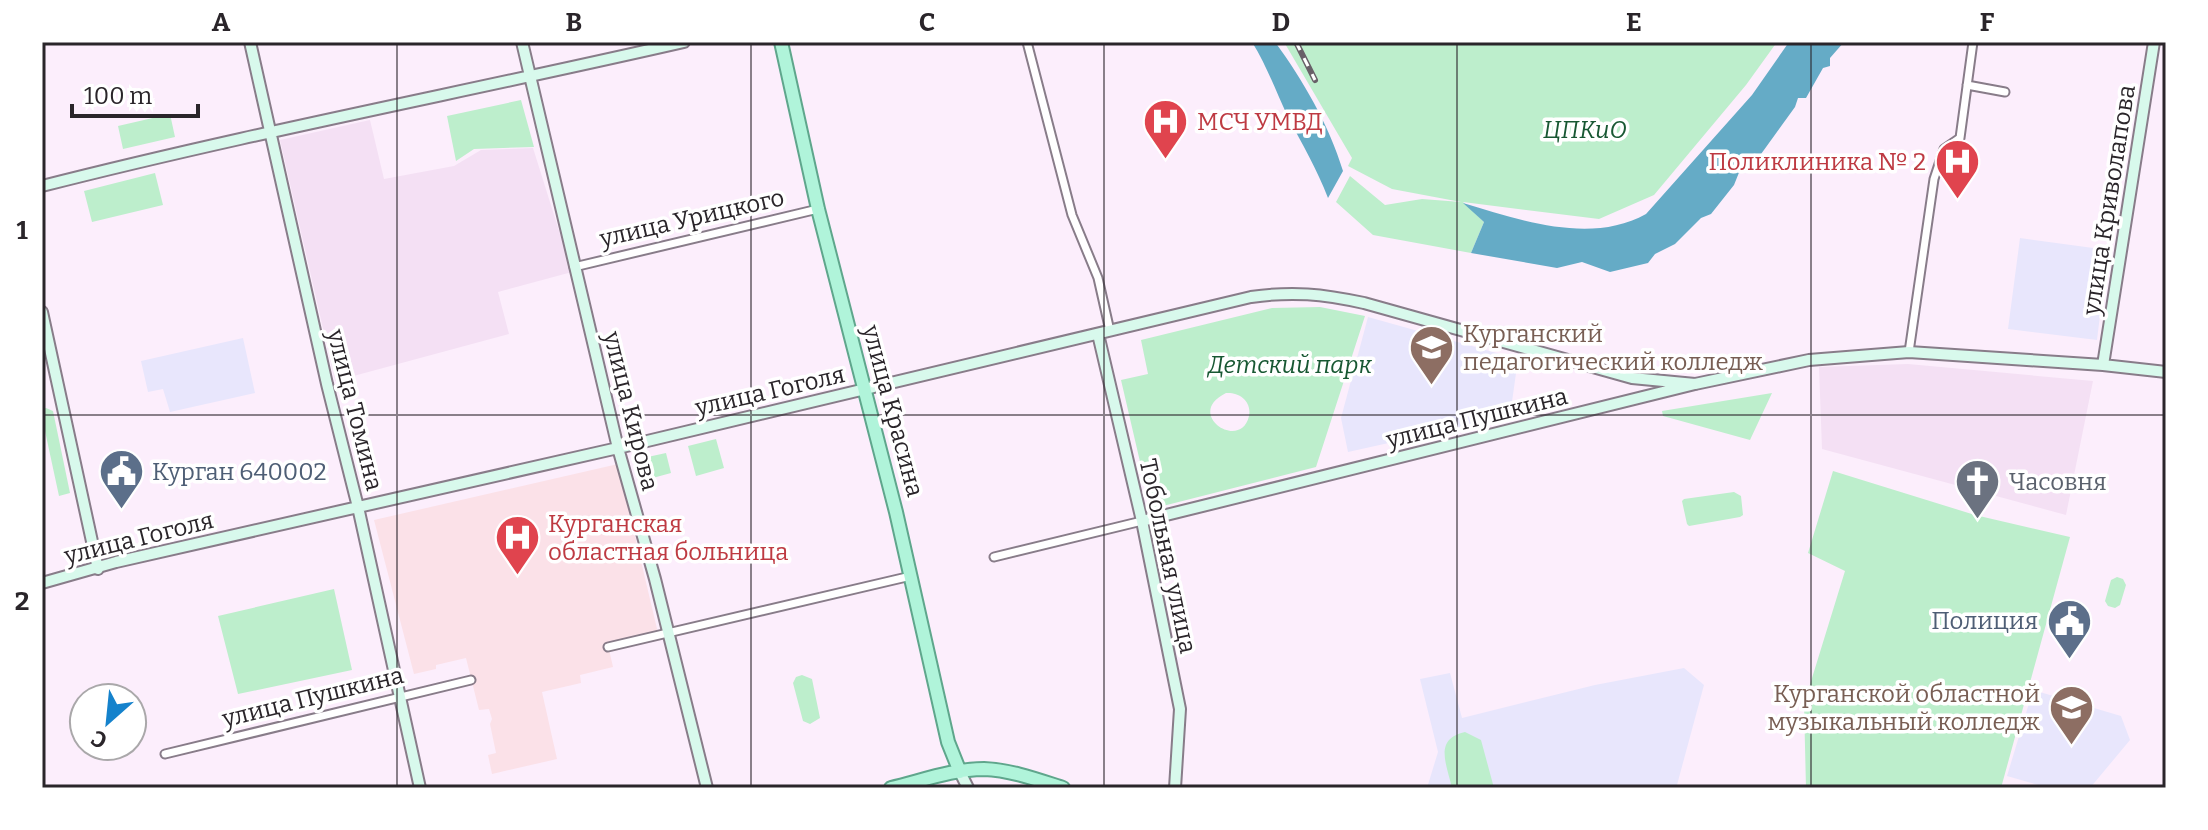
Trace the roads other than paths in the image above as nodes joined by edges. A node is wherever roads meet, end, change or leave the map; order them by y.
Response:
1 (250, 42) edge
2 (522, 42) edge
3 (684, 42) edge
4 (781, 42) edge
5 (1027, 42) edge
6 (1973, 42) edge
7 (2154, 42) edge
8 (531, 78) junction
9 (1967, 85) junction
10 (2005, 92) dead end
11 (271, 134) junction
12 (42, 186) edge
13 (818, 209) junction
14 (574, 267) junction
15 (42, 312) edge
16 (1110, 331) junction
17 (1098, 334) junction
18 (1909, 352) junction
19 (2103, 365) junction
20 (2166, 372) edge
21 (1695, 384) junction
22 (864, 389) junction
23 (618, 448) junction
24 (358, 507) junction
25 (1142, 521) junction
26 (994, 557) dead end
27 (98, 569) junction
28 (911, 576) junction
29 (42, 583) edge
30 (668, 633) junction
31 (608, 647) dead end
32 (471, 680) dead end
33 (398, 696) junction
34 (165, 754) dead end
35 (960, 772) junction
36 (420, 788) edge
37 (707, 788) edge
38 (891, 788) edge
39 (968, 788) edge
40 (1063, 788) edge
41 (1175, 788) edge

1 - 11 street, улица Томина
2 - 8 street, улица Кирова
3 - 8 street
4 - 13 main road, улица Красина
5 - 16 street
6 - 9 street
7 - 19 street, улица Криволапова
8 - 11 street
8 - 14 street, улица Кирова
9 - 10 street
9 - 18 street
11 - 12 street
11 - 24 street, улица Томина
13 - 14 street, улица Урицкого
13 - 22 main road, улица Красина
14 - 23 street, улица Кирова
15 - 27 street
16 - 17 street, улица Гоголя
16 - 21 street, улица Гоголя
17 - 22 street, улица Гоголя
17 - 25 street, Тобольная улица
18 - 19 street, улица Пушкина
18 - 21 street, улица Пушкина
19 - 20 street, улица Пушкина
21 - 25 street, улица Пушкина
22 - 23 street, улица Гоголя
22 - 28 main road, улица Красина
23 - 24 street, улица Гоголя
23 - 30 street, улица Кирова
24 - 27 street, улица Гоголя
24 - 33 street, улица Томина
25 - 26 street, улица Пушкина
25 - 41 street, Тобольная улица
27 - 29 street, улица Гоголя
28 - 30 street
28 - 35 main road, улица Красина
30 - 31 street
30 - 37 street, улица Кирова
32 - 33 street, улица Пушкина
33 - 34 street, улица Пушкина
33 - 36 street, улица Томина
35 - 38 main road
35 - 39 street, улица Красина
35 - 40 main road

